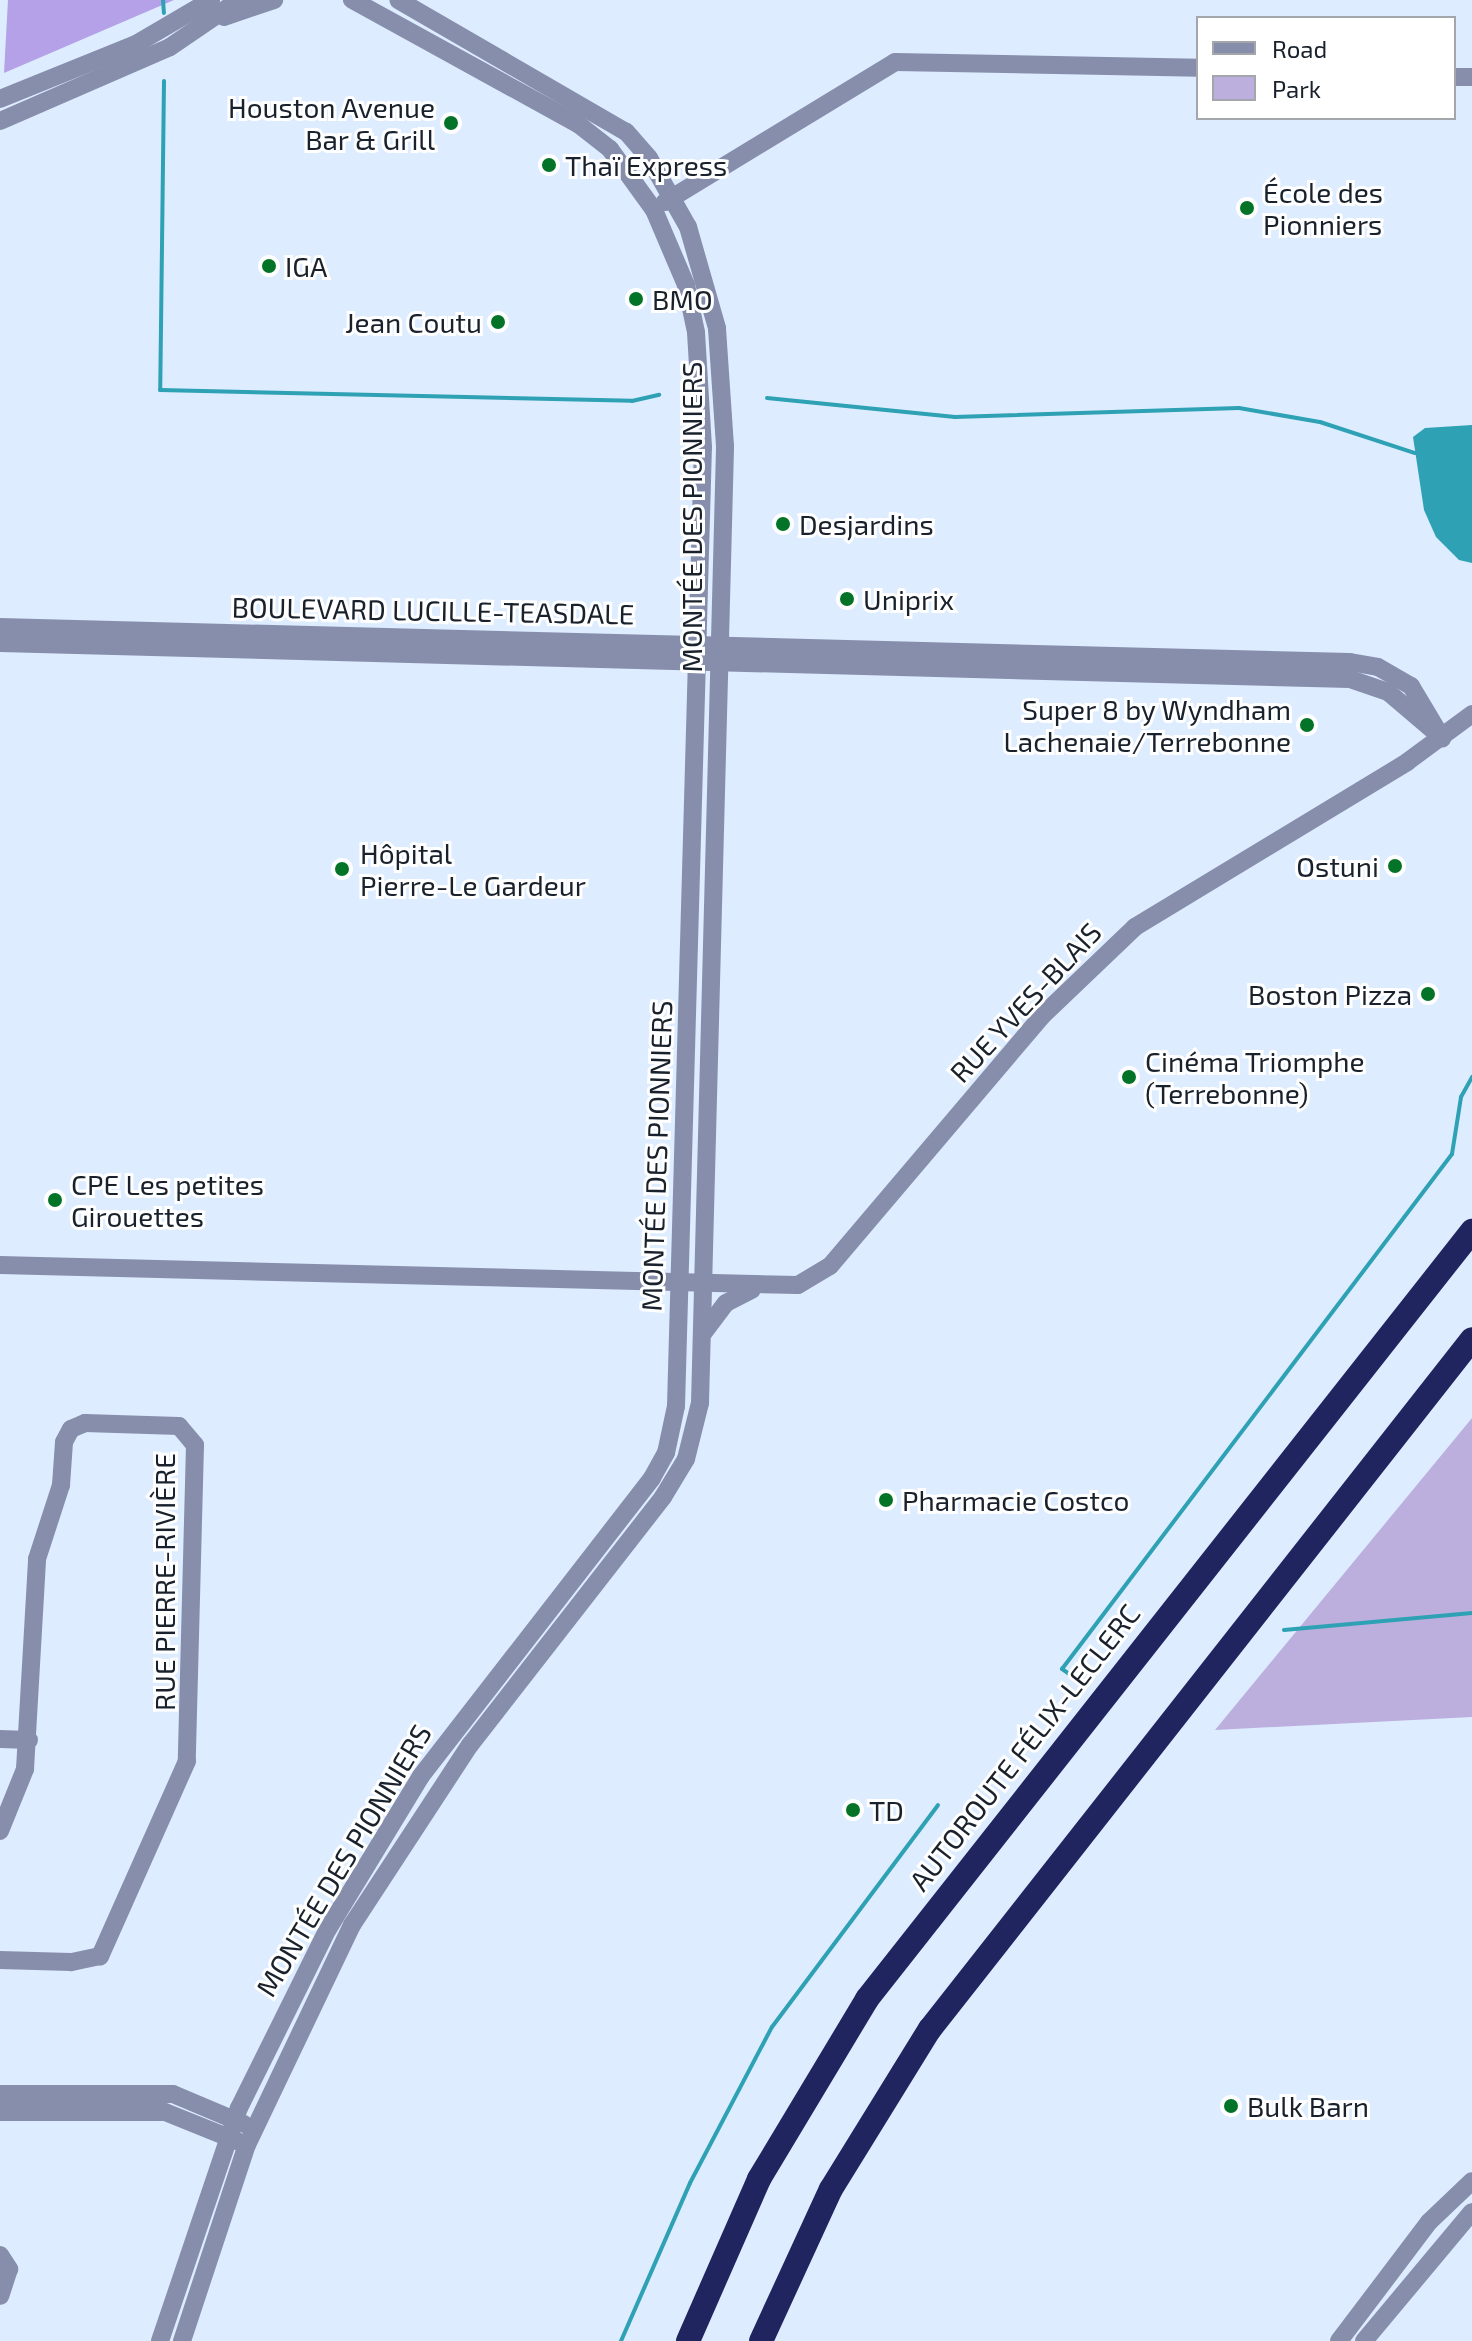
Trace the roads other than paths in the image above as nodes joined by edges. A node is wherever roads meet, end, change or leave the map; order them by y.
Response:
1 (211, 0) edge
2 (239, 0) edge
3 (274, 0) edge
4 (352, 0) edge
5 (398, 0) edge
6 (216, 19) junction
7 (1196, 68) edge
8 (0, 99) edge
9 (0, 121) edge
10 (673, 197) junction
11 (654, 210) junction
12 (0, 627) edge
13 (0, 643) edge
14 (698, 652) junction
15 (720, 652) junction
16 (1472, 714) edge
17 (1442, 738) junction
18 (694, 815) junction
19 (715, 815) junction
20 (1472, 1231) edge
21 (0, 1265) edge
22 (681, 1282) junction
23 (702, 1284) junction
24 (755, 1289) junction
25 (1472, 1339) edge
26 (701, 1340) junction
27 (599, 1548) junction
28 (616, 1562) junction
29 (0, 1739) edge
30 (29, 1740) junction
31 (0, 1831) edge
32 (0, 1960) edge
33 (0, 2094) edge
34 (0, 2112) edge
35 (230, 2128) junction
36 (250, 2137) junction
37 (1472, 2181) edge
38 (1472, 2212) edge
39 (0, 2255) edge
40 (0, 2296) edge
41 (688, 2339) edge
42 (160, 2341) edge
43 (182, 2341) edge
44 (761, 2341) edge
45 (1339, 2341) edge
46 (1364, 2341) edge

1 - 8 street
2 - 6 street
3 - 6 street
4 - 11 street, MONTÉE DES PIONNIERS
5 - 10 street, MONTÉE DES PIONNIERS
6 - 9 street
7 - 10 street
10 - 11 street
10 - 15 street, MONTÉE DES PIONNIERS
11 - 14 street, MONTÉE DES PIONNIERS
12 - 14 street, BOULEVARD LUCILLE-TEASDALE
13 - 14 street, BOULEVARD LUCILLE-TEASDALE
14 - 15 street, BOULEVARD LUCILLE-TEASDALE
14 - 18 street, MONTÉE DES PIONNIERS
15 - 17 street, BOULEVARD LUCILLE-TEASDALE
15 - 19 street, MONTÉE DES PIONNIERS
16 - 17 street, RUE YVES-BLAIS
17 - 24 street, RUE YVES-BLAIS
18 - 19 street
18 - 22 street, MONTÉE DES PIONNIERS
19 - 23 street, MONTÉE DES PIONNIERS
20 - 41 highway, AUTOROUTE FÉLIX-LECLERC
21 - 22 street, RUE YVES-BLAIS
22 - 23 street, RUE YVES-BLAIS
22 - 27 street, MONTÉE DES PIONNIERS
23 - 24 street, RUE YVES-BLAIS
23 - 26 street, MONTÉE DES PIONNIERS
24 - 26 street
25 - 44 highway
26 - 28 street, MONTÉE DES PIONNIERS
27 - 28 street
27 - 35 street, MONTÉE DES PIONNIERS
28 - 36 street, MONTÉE DES PIONNIERS
29 - 30 street
30 - 31 street, RUE PIERRE-RIVIÈRE
30 - 32 street, RUE PIERRE-RIVIÈRE
33 - 35 street
34 - 35 street
35 - 36 street
35 - 42 street, MONTÉE DES PIONNIERS
36 - 43 street, MONTÉE DES PIONNIERS
37 - 45 street
38 - 46 street
39 - 40 street

